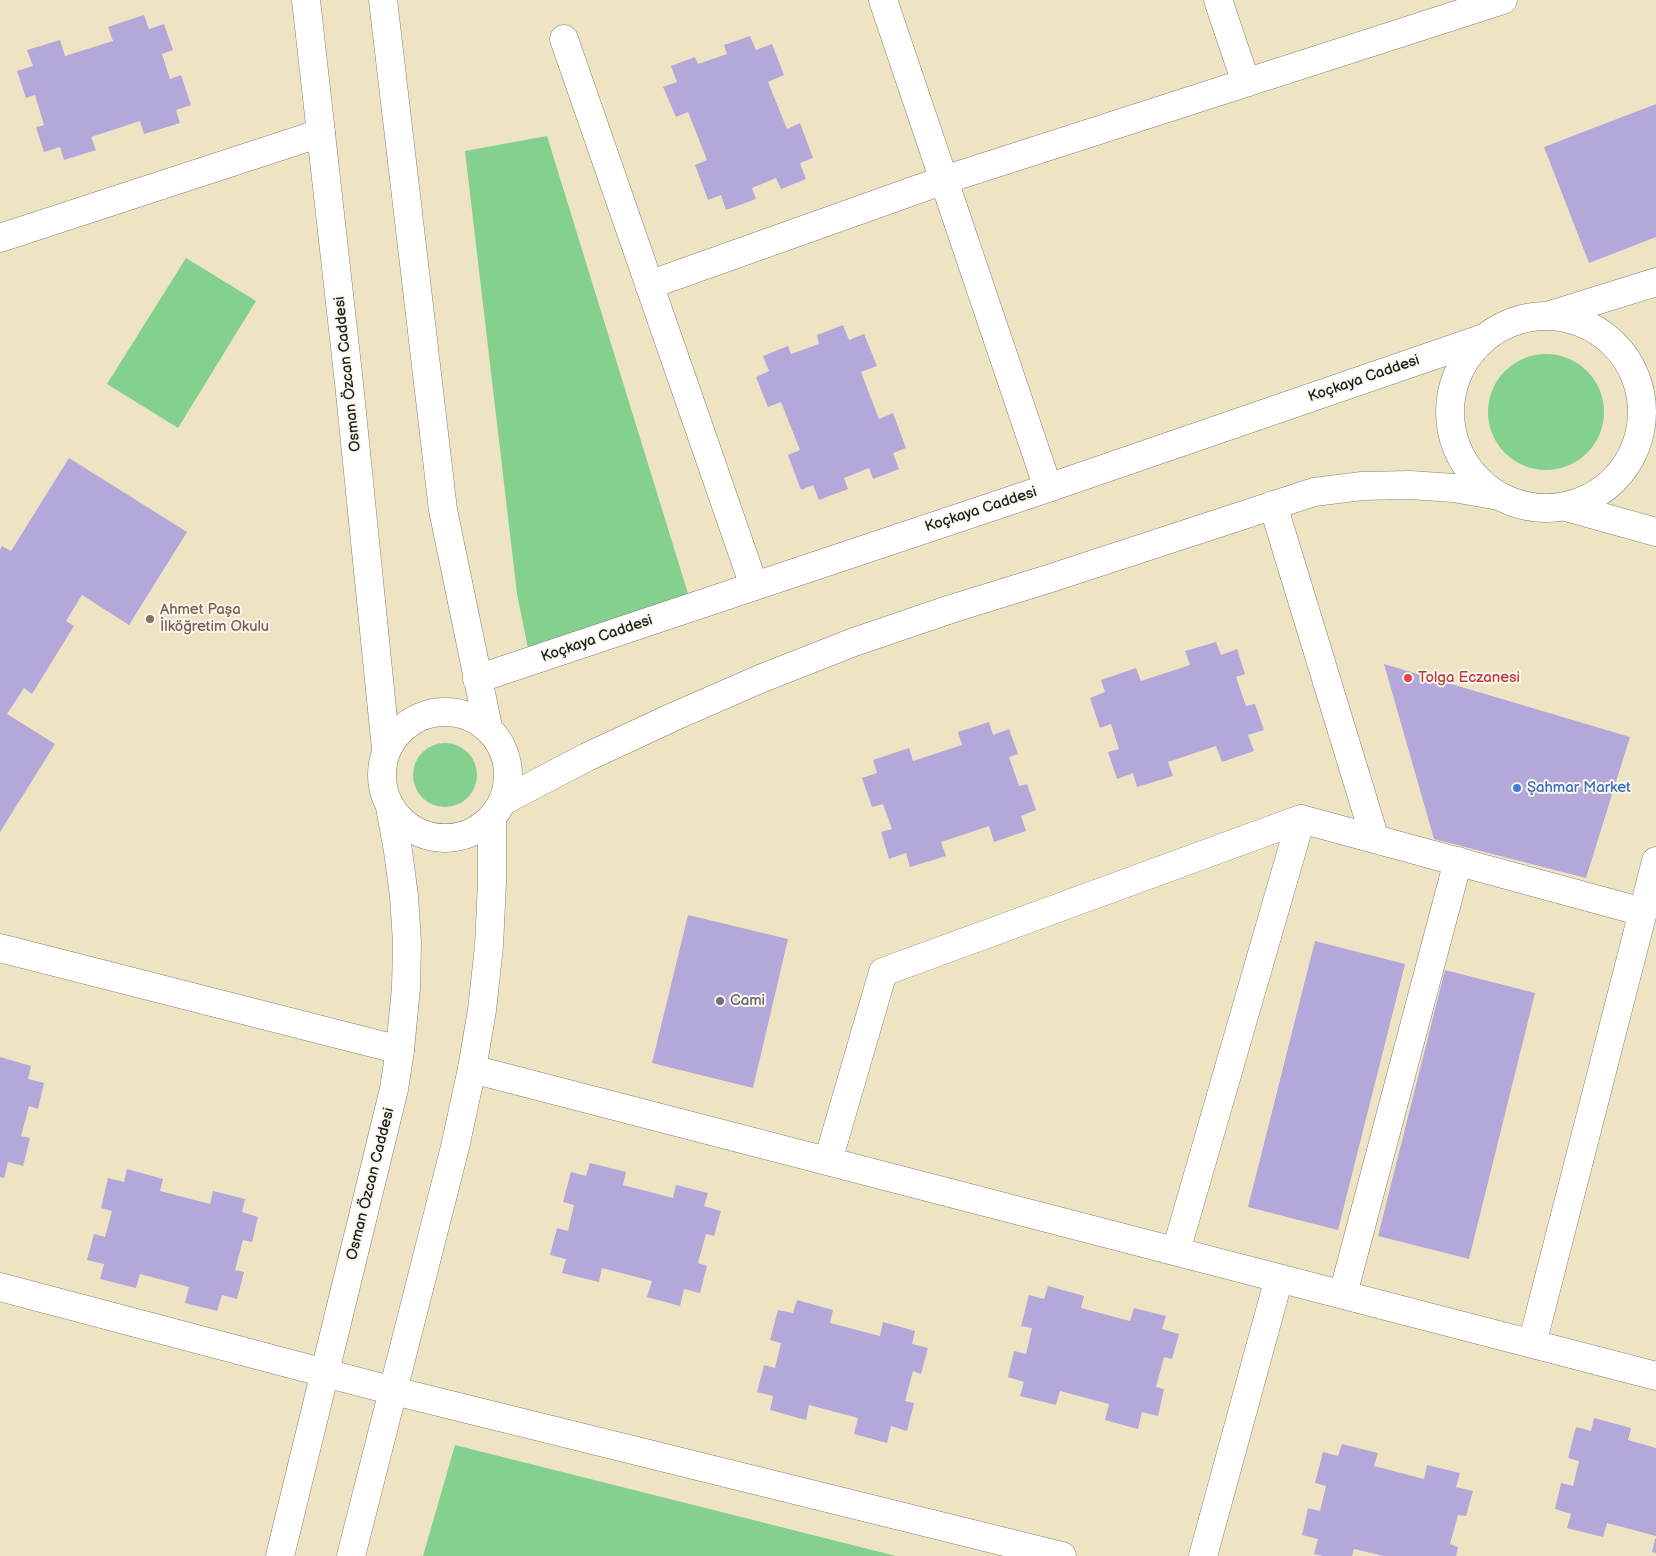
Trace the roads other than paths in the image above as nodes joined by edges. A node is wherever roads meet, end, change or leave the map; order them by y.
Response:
1 (306, 0) edge
2 (383, 0) edge
3 (883, 0) edge
4 (1218, 0) edge
5 (1503, 0) edge
6 (564, 40) dead end
7 (1246, 83) junction
8 (321, 133) junction
9 (944, 180) junction
10 (0, 238) edge
11 (1656, 282) edge
12 (649, 285) junction
13 (1548, 316) junction
14 (1484, 338) junction
15 (1649, 413) edge
16 (1048, 488) junction
17 (1499, 496) junction
18 (1273, 505) junction
19 (1566, 507) junction
20 (1656, 532) edge
21 (754, 586) junction
22 (477, 679) junction
23 (488, 728) junction
24 (386, 749) junction
25 (390, 807) junction
26 (498, 809) junction
27 (1301, 819) junction
28 (1375, 839) junction
29 (1458, 861) junction
30 (1656, 861) edge
31 (1643, 912) junction
32 (0, 948) edge
33 (400, 1050) junction
34 (472, 1069) junction
35 (828, 1161) junction
36 (1176, 1251) junction
37 (1279, 1278) junction
38 (0, 1287) edge
39 (1344, 1294) junction
40 (1532, 1344) junction
41 (325, 1373) junction
42 (1656, 1376) edge
43 (394, 1391) junction
44 (280, 1556) edge
45 (351, 1556) edge
46 (1062, 1556) edge
47 (1203, 1556) edge

1 - 8 street, Osman Özcan Caddesi
2 - 22 street
3 - 9 street
4 - 7 street
5 - 7 street
6 - 12 street
7 - 9 street
8 - 10 street
8 - 24 street, Osman Özcan Caddesi
9 - 12 street
9 - 16 street
11 - 13 street
12 - 21 street
13 - 14 street
13 - 15 street
14 - 16 street, Koçkaya Caddesi
14 - 17 street
15 - 19 street
16 - 21 street, Koçkaya Caddesi
17 - 18 street
17 - 19 street
18 - 26 street
18 - 28 street
19 - 20 street
21 - 22 street, Koçkaya Caddesi
22 - 23 street
23 - 24 street
23 - 26 street
24 - 25 street
25 - 26 street
25 - 33 street, Osman Özcan Caddesi
26 - 34 street
27 - 28 street
27 - 35 street
27 - 36 street
28 - 29 street
29 - 31 street
29 - 39 street
30 - 31 street
31 - 40 street
32 - 33 street
33 - 41 street, Osman Özcan Caddesi
34 - 35 street
34 - 43 street
35 - 36 street
36 - 37 street
37 - 39 street
37 - 47 street
38 - 41 street
39 - 40 street
40 - 42 street
41 - 43 street
41 - 44 street, Osman Özcan Caddesi
43 - 45 street
43 - 46 street

